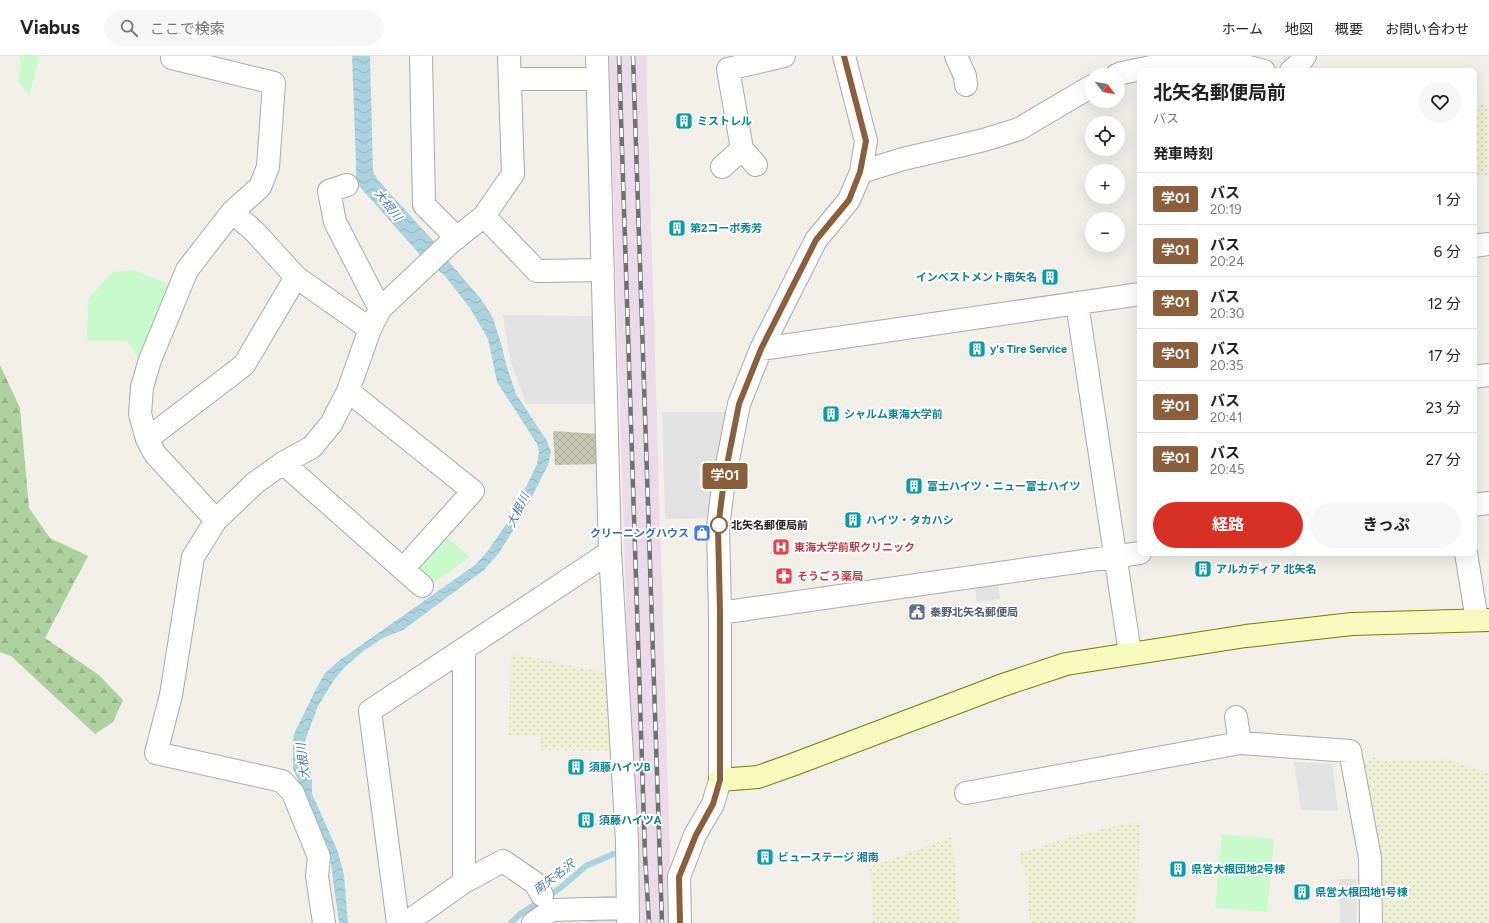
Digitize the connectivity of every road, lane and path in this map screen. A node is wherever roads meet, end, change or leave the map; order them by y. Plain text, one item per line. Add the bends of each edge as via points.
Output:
1 (421, 56) edge
2 (509, 56) edge
3 (596, 56) edge
4 (784, 56) edge
5 (844, 56) edge
6 (956, 56) edge
7 (1305, 56) edge
8 (172, 58) dead end
9 (1146, 68) edge
10 (1253, 68) edge
11 (1294, 68) edge
12 (1137, 70) edge
13 (1125, 72) edge
14 (510, 79) junction
15 (598, 79) junction
16 (966, 85) dead end
17 (1085, 90) edge
18 (722, 167) dead end
19 (860, 172) junction
20 (347, 185) dead end
21 (232, 212) junction
22 (484, 216) junction
23 (453, 241) junction
24 (1489, 244) edge
25 (1477, 246) edge
26 (603, 270) junction
27 (296, 277) junction
28 (1137, 294) edge
29 (1076, 303) junction
30 (380, 309) junction
31 (370, 328) junction
32 (761, 349) junction
33 (1489, 374) edge
34 (1477, 376) edge
35 (348, 391) junction
36 (147, 439) junction
37 (283, 463) junction
38 (1489, 503) edge
39 (1477, 505) edge
40 (216, 520) junction
41 (610, 552) junction
42 (1137, 553) edge
43 (1467, 556) edge
44 (1114, 557) junction
45 (403, 569) junction
46 (422, 586) dead end
47 (720, 613) junction
48 (1483, 620) edge
49 (464, 649) junction
50 (1130, 653) junction
51 (1236, 717) dead end
52 (1240, 743) junction
53 (720, 780) junction
54 (966, 793) dead end
55 (464, 882) junction
56 (542, 895) dead end
57 (627, 915) edge
58 (682, 921) edge
59 (324, 923) edge
60 (398, 923) edge
61 (406, 923) edge
62 (533, 923) edge
63 (1371, 923) edge

1 - 23 street via 424,205
2 - 14 street
3 - 15 street
4 - 18 street via 728,69 749,157
5 - 19 street via 866,141
6 - 16 street
7 - 11 street
8 - 21 street via 274,83 268,167 260,187
9 - 10 street via 1190,59 1226,61
12 - 13 street
14 - 15 street
14 - 22 street via 513,174
15 - 26 street
17 - 19 street via 1019,129
19 - 32 street via 849,200 816,240
20 - 30 street via 329,191 335,222
21 - 27 street via 255,232
21 - 36 street via 187,270 150,360 142,387 140,414
22 - 23 street
22 - 26 street via 537,271
23 - 30 street
24 - 25 street
26 - 41 street
27 - 31 street
27 - 36 street via 244,365
28 - 29 street
29 - 32 street
29 - 44 street
30 - 31 street
31 - 35 street
32 - 47 street via 739,404 724,480 718,528
33 - 34 street
35 - 37 street via 331,424 312,447
35 - 45 street via 473,491
36 - 40 street via 155,454
37 - 40 street via 255,483
37 - 45 street
38 - 39 street
40 - 59 street via 193,557 171,695 156,753 282,781 286,785 293,793 319,857 317,876
41 - 49 street
41 - 57 street via 626,841
42 - 44 street
43 - 48 street
44 - 47 street
44 - 50 street
45 - 46 street
47 - 53 street
48 - 50 street via 1352,624
49 - 55 street
49 - 60 street via 370,711
50 - 53 street via 1066,664 785,768 758,777
51 - 52 street
52 - 54 street
52 - 63 street via 1359,753 1370,858
53 - 58 street via 713,804 696,835 679,877
55 - 56 street via 503,861 535,883
55 - 61 street
57 - 62 street via 552,910

